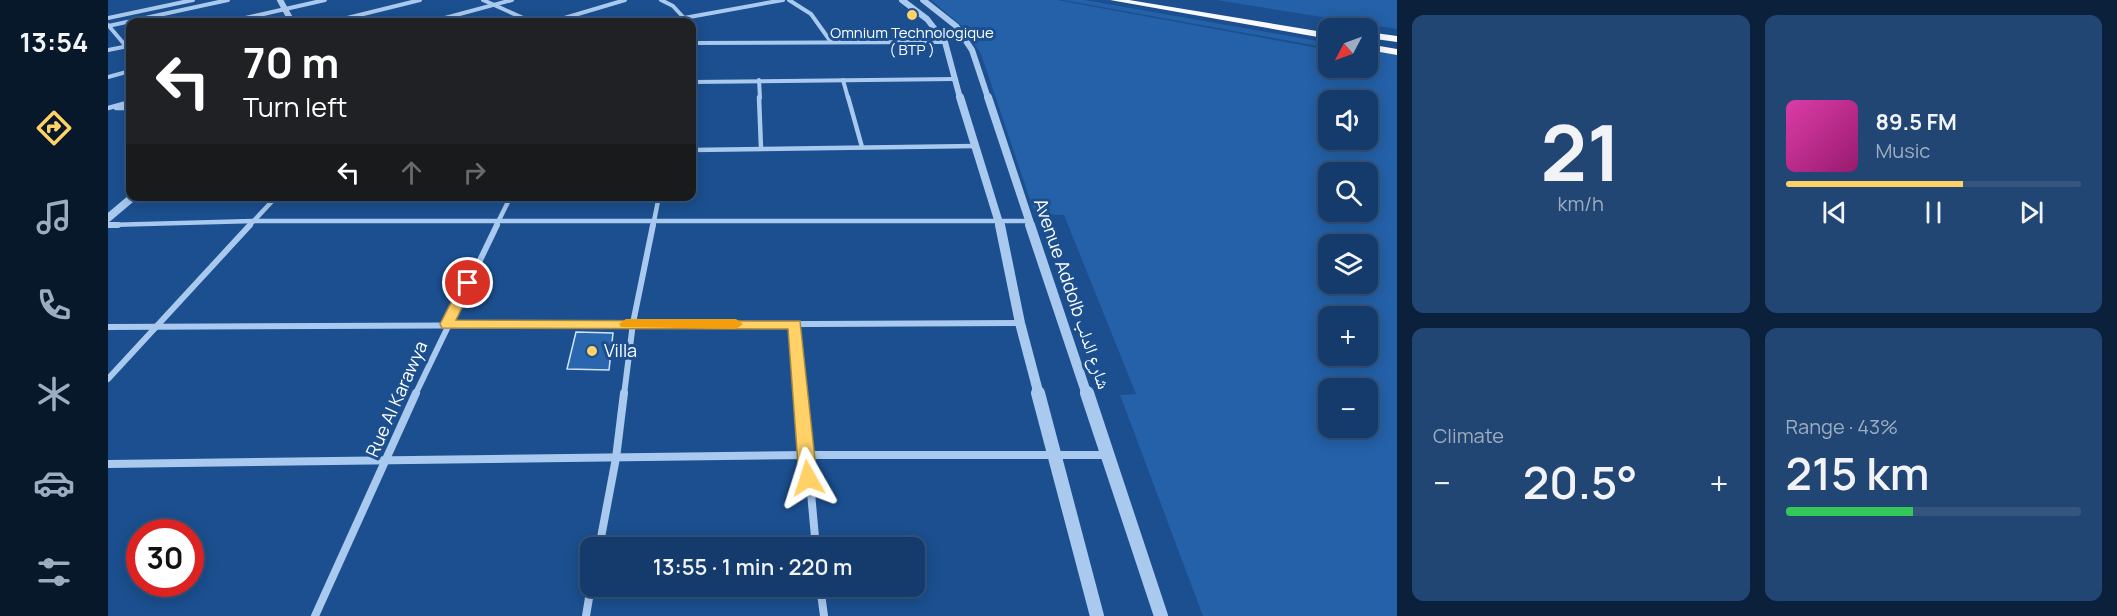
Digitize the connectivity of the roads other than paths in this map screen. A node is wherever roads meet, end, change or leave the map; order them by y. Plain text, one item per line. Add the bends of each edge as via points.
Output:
1 (193, 0) edge
2 (228, 0) edge
3 (280, 0) edge
4 (326, 0) edge
5 (420, 0) edge
6 (483, 0) edge
7 (512, 0) edge
8 (625, 0) edge
9 (661, 0) edge
10 (783, 0) edge
11 (789, 0) edge
12 (902, 0) edge
13 (923, 0) edge
14 (1114, 0) edge
15 (1147, 0) edge
16 (494, 5) junction
17 (1174, 7) junction
18 (288, 9) junction
19 (108, 18) edge
20 (145, 18) edge
21 (246, 18) edge
22 (291, 18) edge
23 (347, 18) edge
24 (445, 18) edge
25 (523, 18) edge
26 (564, 18) edge
27 (682, 18) edge
28 (693, 18) edge
29 (126, 22) edge
30 (108, 26) edge
31 (1318, 32) edge
32 (831, 42) junction
33 (945, 42) junction
34 (696, 43) edge
35 (1378, 43) edge
36 (126, 44) edge
37 (126, 46) edge
38 (1397, 46) edge
39 (108, 50) edge
40 (126, 72) edge
41 (108, 77) edge
42 (759, 80) junction
43 (843, 80) junction
44 (954, 80) junction
45 (696, 82) edge
46 (126, 103) edge
47 (110, 108) edge
48 (126, 108) edge
49 (975, 146) junction
50 (862, 147) junction
51 (761, 148) junction
52 (696, 150) edge
53 (128, 201) edge
54 (272, 201) edge
55 (510, 201) edge
56 (658, 201) edge
57 (108, 218) edge
58 (253, 221) junction
59 (999, 221) junction
60 (1030, 221) junction
61 (499, 222) junction
62 (655, 223) junction
63 (108, 225) edge
64 (1020, 323) junction
65 (447, 324) junction
66 (633, 324) junction
67 (795, 324) junction
68 (156, 326) junction
69 (108, 327) edge
70 (108, 379) edge
71 (1053, 453) junction
72 (806, 454) junction
73 (1108, 455) junction
74 (616, 458) junction
75 (387, 460) junction
76 (108, 464) edge
77 (601, 537) edge
78 (815, 537) edge
79 (589, 597) edge
80 (821, 597) edge
81 (315, 616) edge
82 (586, 616) edge
83 (824, 616) edge
84 (1097, 616) edge
85 (1161, 616) edge

1 - 19 street
2 - 20 street
3 - 18 street
4 - 18 street
5 - 23 street
6 - 16 street
7 - 16 street
8 - 26 street
9 - 27 street via 673,6
10 - 28 street
11 - 32 street via 816,19
12 - 33 street via 927,20
13 - 60 street, Avenue Addolb شارع الدلب via 956,26 969,45
14 - 17 highway
15 - 17 highway
16 - 24 street
16 - 25 street
17 - 31 highway
18 - 21 street
18 - 22 street
29 - 30 street
30 - 36 street
32 - 33 street
32 - 34 street
33 - 44 street
35 - 38 highway
37 - 39 street
40 - 41 street
42 - 43 street
42 - 45 street
42 - 51 street
43 - 44 street
43 - 50 street
44 - 49 street
46 - 47 street
47 - 48 street
49 - 50 street
49 - 59 street
50 - 51 street
51 - 52 street
53 - 57 street
54 - 58 street
55 - 61 street, Rue Al Karawya
56 - 62 street
58 - 61 street
58 - 63 street
58 - 68 street
59 - 60 street
59 - 62 street
59 - 64 street
60 - 73 street, Avenue Addolb شارع الدلب
61 - 62 street
61 - 65 street, Rue Al Karawya
62 - 66 street
64 - 67 street
64 - 71 street
65 - 66 street
65 - 68 street
65 - 75 street, Rue Al Karawya
66 - 67 street
66 - 74 street
67 - 72 street
68 - 69 street
68 - 70 street
71 - 72 street
71 - 73 street
71 - 84 street
72 - 74 street
72 - 78 street
73 - 85 street, Avenue Addolb شارع الدلب
74 - 75 street
74 - 77 street
75 - 76 street
75 - 81 street, Rue Al Karawya
79 - 82 street
80 - 83 street

